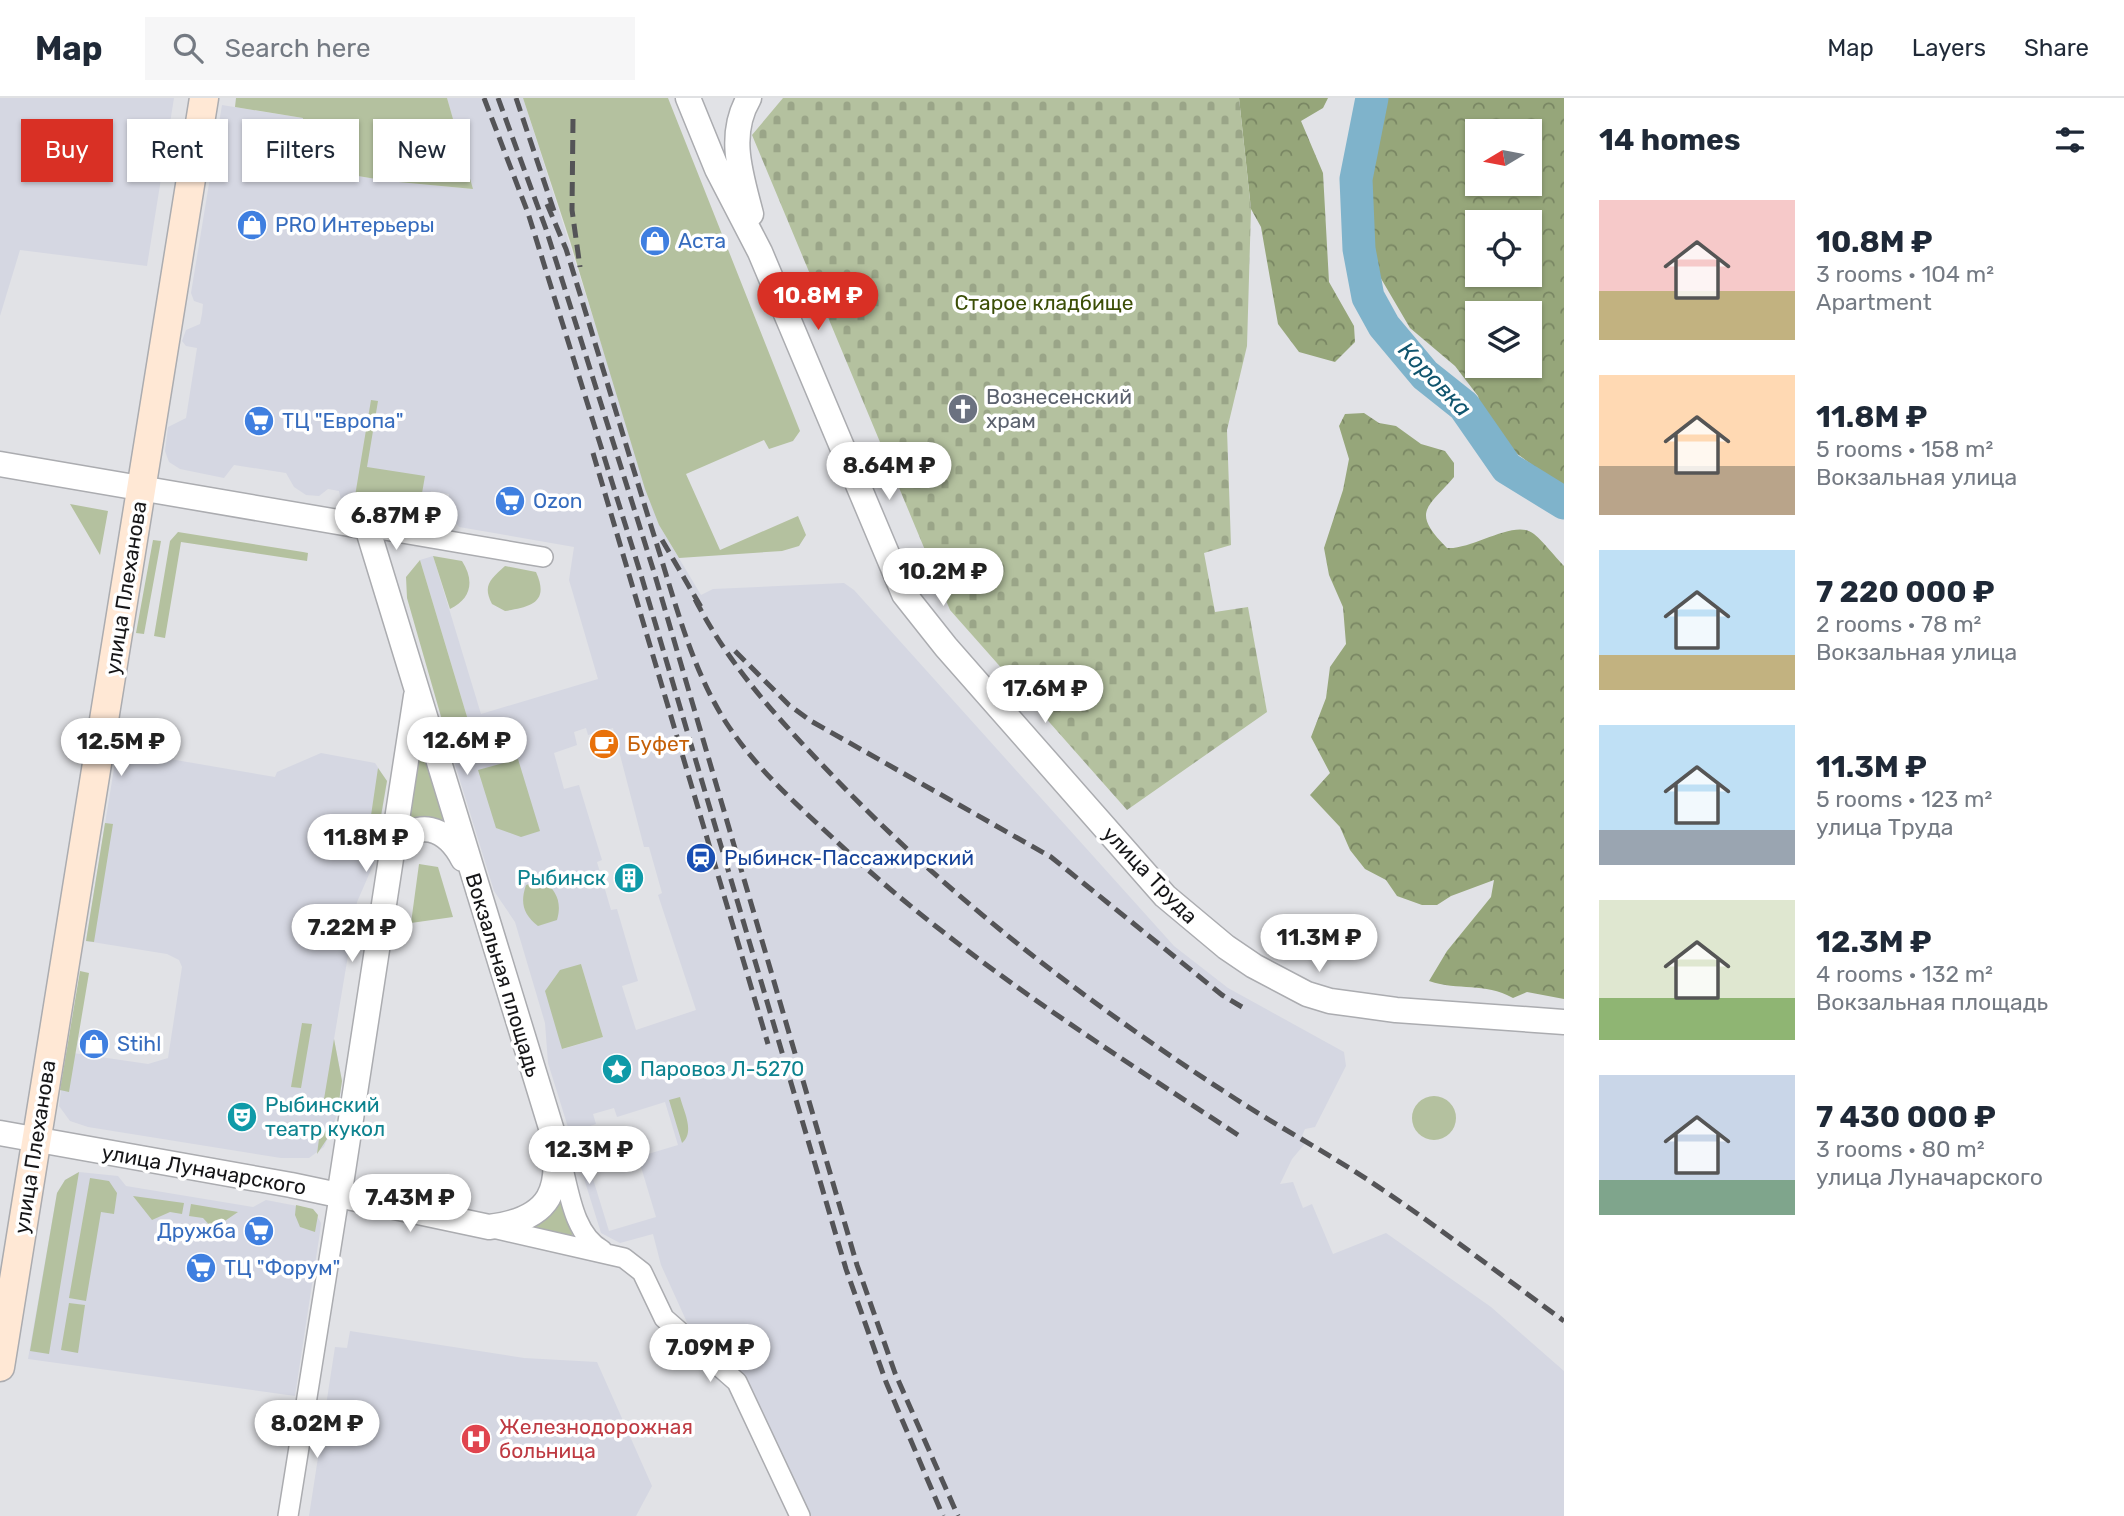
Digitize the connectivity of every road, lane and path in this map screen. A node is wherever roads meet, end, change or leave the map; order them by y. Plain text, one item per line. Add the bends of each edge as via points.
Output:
1 (204, 98) edge
2 (688, 98) edge
3 (749, 98) edge
4 (760, 252) junction
5 (0, 464) edge
6 (142, 488) junction
7 (367, 527) junction
8 (543, 557) dead end
9 (417, 689) junction
10 (393, 848) junction
11 (473, 878) junction
12 (1564, 1022) edge
13 (552, 1132) junction
14 (0, 1133) edge
15 (35, 1140) junction
16 (339, 1197) junction
17 (489, 1227) junction
18 (609, 1254) junction
19 (0, 1367) edge
20 (288, 1516) edge
21 (800, 1516) edge

1 - 6 main road, улица Плеханова
2 - 4 street via 717,169
3 - 4 street via 738,123 737,149
4 - 12 street, улица Труда via 904,594 1165,895 1254,966 1298,990 1329,1000 1396,1010
5 - 6 street
6 - 7 street
6 - 15 main road, улица Плеханова
7 - 8 street
7 - 9 street, Вокзальная площадь
9 - 10 street
9 - 11 street, Вокзальная площадь
10 - 11 street via 411,832 440,833 453,842
10 - 16 street
11 - 13 street, Вокзальная площадь
13 - 17 street, Вокзальная площадь via 558,1173 549,1197 528,1216
13 - 18 street via 586,1239
14 - 15 street, улица Луначарского
15 - 16 street, улица Луначарского
15 - 19 main road, улица Плеханова
16 - 17 street, улица Луначарского
16 - 20 street
17 - 18 street
18 - 21 street via 637,1265 664,1318 737,1382

